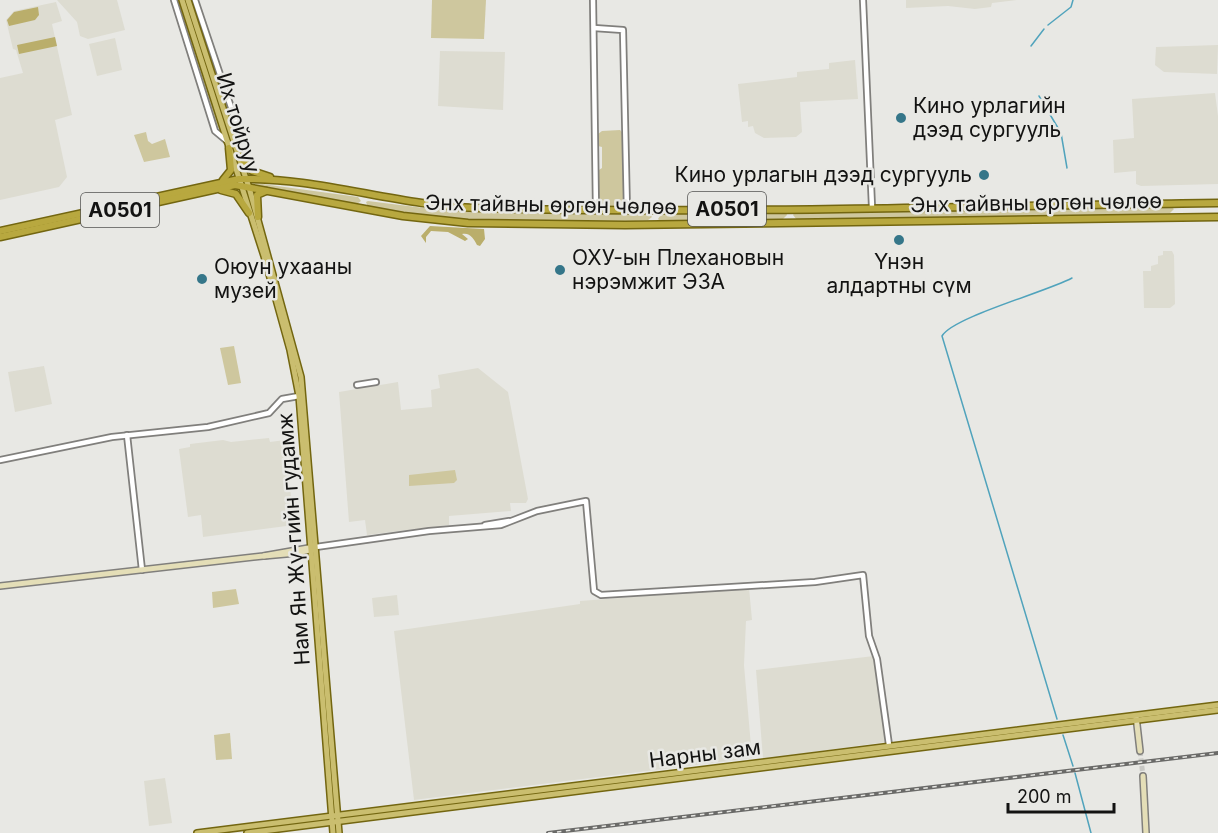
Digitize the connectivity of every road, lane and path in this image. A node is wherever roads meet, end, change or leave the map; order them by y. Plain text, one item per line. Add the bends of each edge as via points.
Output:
1 (174, 0) edge
2 (182, 0) edge
3 (188, 0) edge
4 (195, 0) edge
5 (593, 0) edge
6 (863, 0) edge
7 (594, 28) junction
8 (233, 136) junction
9 (228, 145) junction
10 (240, 156) junction
11 (279, 180) junction
12 (221, 181) junction
13 (239, 182) junction
14 (248, 182) junction
15 (202, 191) junction
16 (276, 192) junction
17 (357, 193) junction
18 (375, 196) junction
19 (1218, 203) edge
20 (352, 207) junction
21 (872, 207) junction
22 (780, 209) junction
23 (797, 209) junction
24 (596, 210) junction
25 (654, 210) junction
26 (369, 211) junction
27 (627, 211) junction
28 (249, 213) junction
29 (258, 217) junction
30 (1218, 217) edge
31 (779, 223) junction
32 (799, 223) junction
33 (655, 225) junction
34 (0, 231) edge
35 (0, 237) edge
36 (264, 256) joint
37 (376, 382) dead end
38 (357, 385) dead end
39 (299, 396) junction
40 (127, 435) junction
41 (0, 460) edge
42 (313, 548) junction
43 (142, 570) junction
44 (0, 586) edge
45 (1218, 705) edge
46 (1218, 710) edge
47 (1136, 718) junction
48 (889, 745) junction
49 (1140, 751) tunnel mouth
50 (1143, 776) tunnel mouth
51 (502, 799) junction
52 (335, 819) junction
53 (197, 833) edge
54 (247, 833) edge
55 (333, 833) edge
56 (339, 833) edge
57 (1146, 833) edge

1 - 9 street via 215,131
2 - 9 main road, Их тойруу
3 - 8 main road, Их тойруу
4 - 8 street via 236,122
5 - 7 street
6 - 21 street
7 - 24 street
7 - 27 street via 623,30
8 - 10 main road, Их тойруу
9 - 12 highway via 231,170
9 - 13 main road, Их тойруу
10 - 11 highway via 252,171
10 - 14 main road, Их тойруу
11 - 14 highway, Энх тайвны өргөн чөлөө / A0501
11 - 17 highway, Энх тайвны өргөн чөлөө / A0501
12 - 13 highway, Энх тайвны өргөн чөлөө / A0501
12 - 34 highway, Энх тайвны өргөн чөлөө / A0501
13 - 14 highway, Энх тайвны өргөн чөлөө / A0501
13 - 15 highway, Энх тайвны өргөн чөлөө / A0501
13 - 28 main road, Их тойруу
14 - 16 highway, Энх тайвны өргөн чөлөө / A0501
14 - 29 main road, Их тойруу
15 - 28 highway via 233,192
15 - 35 highway, Энх тайвны өргөн чөлөө / A0501
16 - 20 highway, Энх тайвны өргөн чөлөө / A0501
16 - 29 highway via 257,195
17 - 18 highway, Энх тайвны өргөн чөлөө / A0501
17 - 20 highway via 362,202
18 - 24 highway, Энх тайвны өргөн чөлөө / A0501 via 439,206
18 - 26 highway via 364,201
19 - 21 highway, Энх тайвны өргөн чөлөө / A0501
20 - 26 highway, Энх тайвны өргөн чөлөө / A0501
21 - 23 highway, Энх тайвны өргөн чөлөө / A0501
22 - 23 highway, Энх тайвны өргөн чөлөө / A0501
22 - 25 highway, Энх тайвны өргөн чөлөө / A0501
22 - 31 highway via 788,214
23 - 32 highway via 790,217
24 - 27 highway, Энх тайвны өргөн чөлөө / A0501
25 - 27 highway, Энх тайвны өргөн чөлөө / A0501
25 - 33 highway
26 - 33 highway, Энх тайвны өргөн чөлөө / A0501 via 468,222
28 - 36 main road, Их тойруу
29 - 42 main road, Нам Ян Жү-гийн гудамж via 301,377
30 - 32 highway, Энх тайвны өргөн чөлөө / A0501
31 - 32 highway, Энх тайвны өргөн чөлөө / A0501
31 - 33 highway, Энх тайвны өргөн чөлөө / A0501
36 - 39 main road, Нам Ян Жү-гийн гудамж
37 - 38 street
39 - 40 street via 282,399 269,413 208,427
39 - 42 main road, Нам Ян Жү-гийн гудамж
40 - 41 street
40 - 43 street
42 - 43 main road
42 - 48 street via 501,525 537,511 586,501 594,591 601,595 815,582 863,575 869,636 877,659
42 - 52 main road, Нам Ян Жү-гийн гудамж
43 - 44 main road
45 - 47 main road, Нарны зам
46 - 47 main road, Нарны зам
47 - 48 main road, Нарны зам
47 - 49 main road
47 - 51 main road, Нарны зам
48 - 51 main road, Нарны зам
50 - 57 main road
51 - 52 main road, Нарны зам
52 - 53 main road, Нарны зам
52 - 54 main road, Нарны зам
52 - 55 main road
52 - 56 main road

